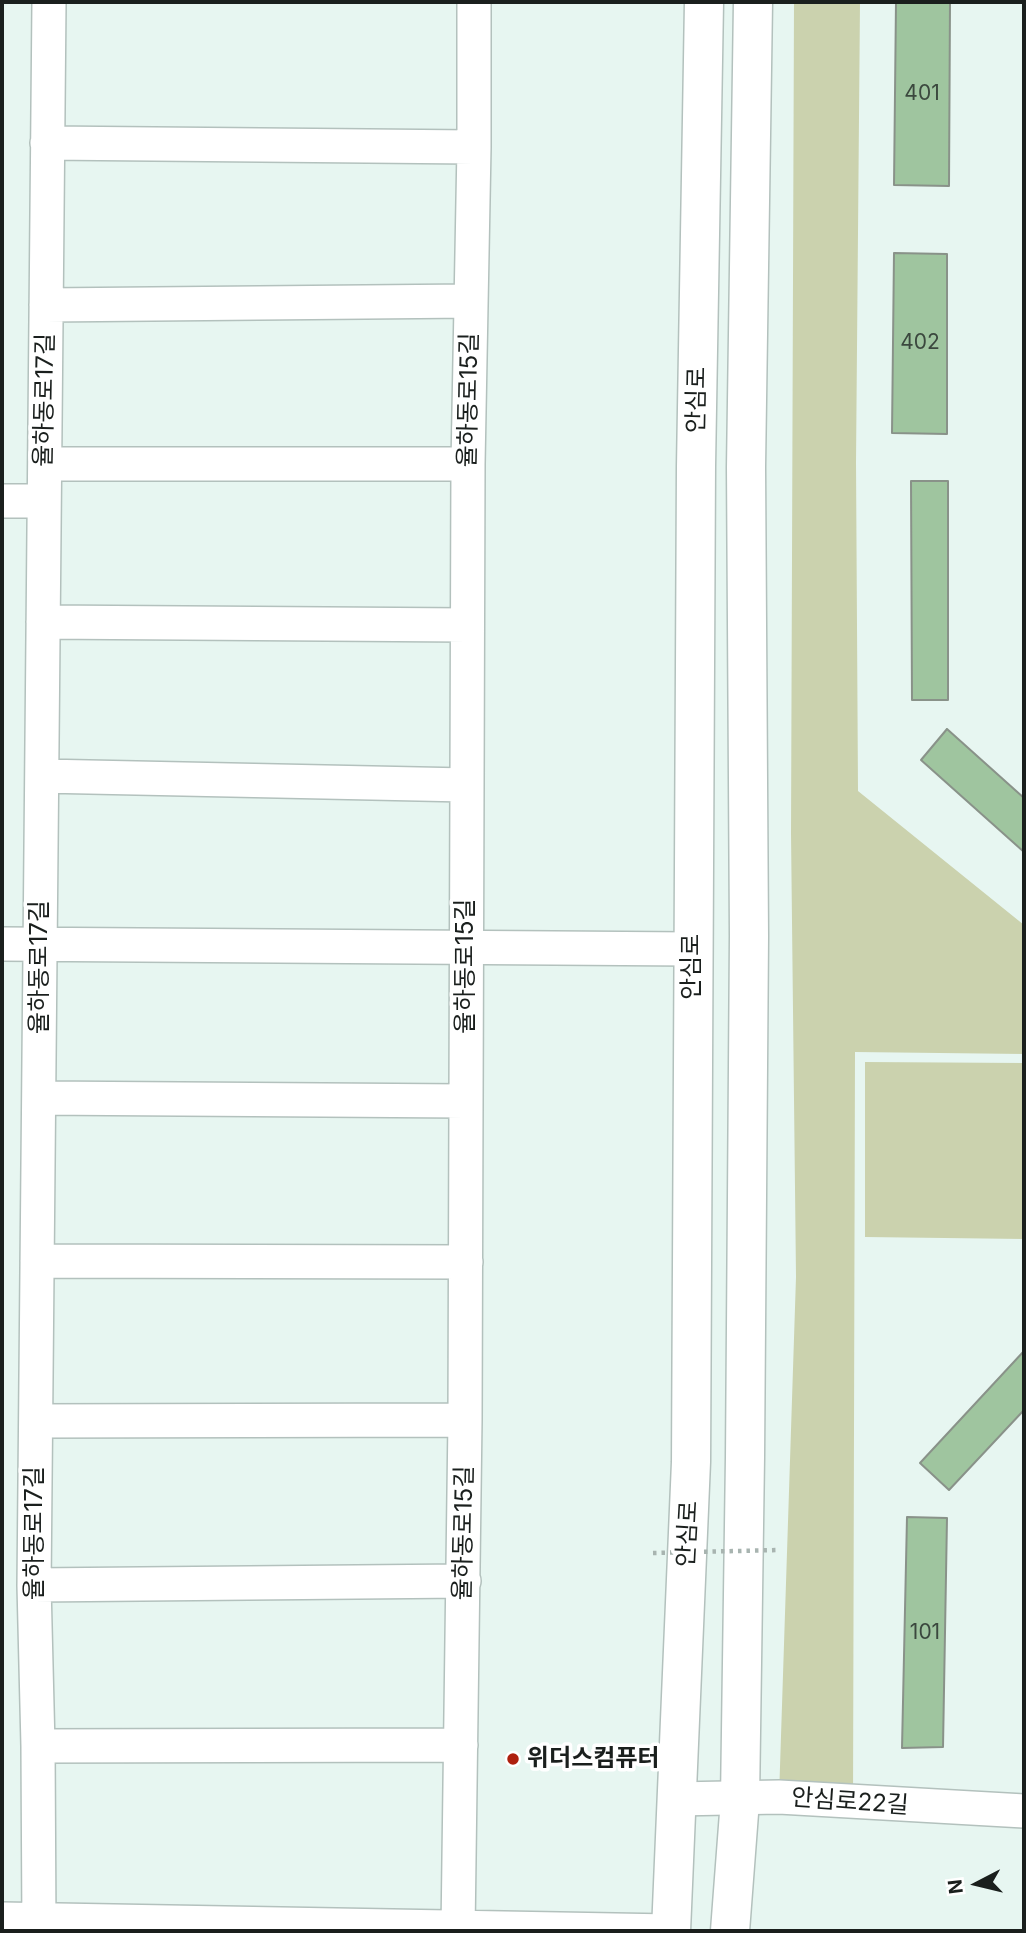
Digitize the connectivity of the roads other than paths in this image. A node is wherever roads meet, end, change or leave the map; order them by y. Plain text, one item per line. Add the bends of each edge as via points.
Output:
1 (49, 2) edge
2 (474, 2) edge
3 (704, 2) edge
4 (753, 2) edge
5 (47, 143) junction
6 (474, 147) junction
7 (471, 301) junction
8 (46, 305) junction
9 (45, 464) junction
10 (468, 464) junction
11 (2, 500) edge
12 (44, 501) junction
13 (43, 622) junction
14 (467, 625) junction
15 (42, 776) junction
16 (466, 785) junction
17 (2, 944) edge
18 (40, 945) junction
19 (466, 946) junction
20 (692, 949) junction
21 (39, 1098) junction
22 (465, 1101) junction
23 (37, 1261) junction
24 (466, 1262) junction
25 (466, 1420) junction
26 (36, 1421) junction
27 (464, 1581) junction
28 (34, 1585) junction
29 (461, 1745) junction
30 (38, 1746) junction
31 (676, 1799) junction
32 (740, 1800) junction
33 (1024, 1811) edge
34 (2, 1919) edge
35 (39, 1925) edge
36 (458, 1929) edge
37 (671, 1931) edge
38 (730, 1931) edge

1 - 5 street, 율하동로17길
2 - 6 street, 율하동로15길
3 - 20 main road, 안심로
4 - 32 main road, 안심로 via 746,467 749,936
5 - 6 street
5 - 8 street, 율하동로17길
6 - 7 street, 율하동로15길
7 - 8 street
7 - 10 street, 율하동로15길
8 - 9 street, 율하동로17길
9 - 10 street
9 - 12 street, 율하동로17길
10 - 14 street, 율하동로15길
11 - 12 street
12 - 13 street, 율하동로17길
13 - 14 street
13 - 15 street, 율하동로17길
14 - 16 street, 율하동로15길
15 - 16 street
15 - 18 street, 율하동로17길
16 - 19 street, 율하동로15길
17 - 18 street
18 - 19 street
18 - 21 street, 율하동로17길
19 - 20 street
19 - 22 street, 율하동로15길
20 - 31 main road, 안심로 via 691,1462
21 - 22 street
21 - 23 street, 율하동로17길
22 - 24 street, 율하동로15길
23 - 24 street
23 - 26 street, 율하동로17길
24 - 25 street, 율하동로15길
25 - 26 street
25 - 27 street, 율하동로15길
26 - 28 street, 율하동로17길
27 - 28 street
27 - 29 street, 율하동로15길
28 - 30 street, 율하동로17길
29 - 30 street
29 - 36 street, 율하동로15길
30 - 35 street, 율하동로17길
31 - 32 street, 안심로22길
31 - 37 main road, 안심로
32 - 33 street, 안심로22길 via 779,1797
32 - 38 main road, 안심로
34 - 35 street
35 - 36 street
36 - 37 street

